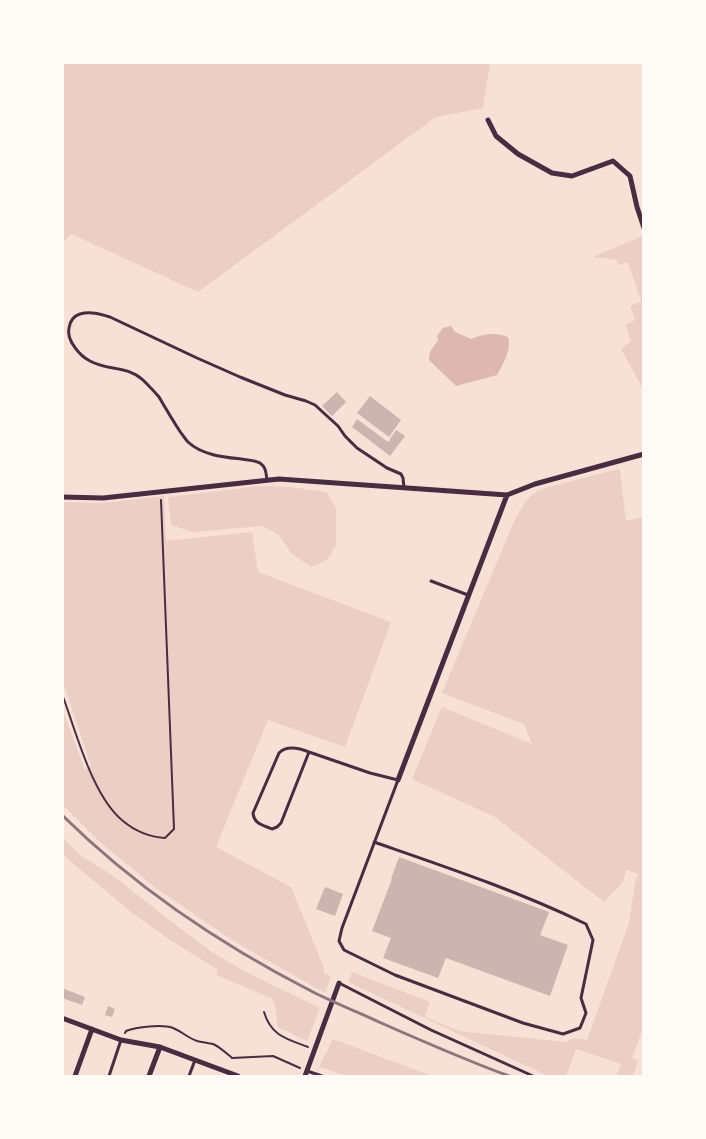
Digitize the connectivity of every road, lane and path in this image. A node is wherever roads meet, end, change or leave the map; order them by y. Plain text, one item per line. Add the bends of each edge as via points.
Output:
1 (488, 120) dead end
2 (644, 228) edge
3 (644, 454) edge
4 (267, 480) junction
5 (404, 488) junction
6 (161, 492) junction
7 (507, 495) junction
8 (62, 497) edge
9 (431, 581) dead end
10 (469, 596) junction
11 (62, 694) edge
12 (309, 752) junction
13 (398, 780) junction
14 (374, 842) junction
15 (339, 983) joint
16 (264, 1012) dead end
17 (62, 1018) edge
18 (92, 1029) junction
19 (121, 1040) junction
20 (160, 1047) junction
21 (315, 1049) junction
22 (195, 1060) junction
23 (226, 1074) edge
24 (306, 1074) edge
25 (75, 1076) edge
26 (109, 1076) edge
27 (149, 1076) edge
28 (189, 1076) edge
29 (238, 1076) edge
30 (322, 1076) edge
31 (533, 1076) edge

1 - 2 street via 496,136 518,154 552,173 572,176 613,161 630,176
3 - 7 street via 535,484
4 - 5 street via 278,478
4 - 5 lane via 265,468 260,463 205,453 187,442 158,395 138,376 88,361 69,338 71,320 86,312 110,317 240,377 315,405 357,448 401,474
4 - 6 street
5 - 7 street
6 - 8 street via 103,498
6 - 11 path via 174,828 165,838 140,832 123,822 106,803 84,756
7 - 10 street
9 - 10 lane
10 - 13 street
12 - 12 lane via 289,747 279,753 253,813 256,822 272,829 278,827
12 - 13 lane via 370,774
13 - 14 lane
14 - 14 lane via 342,928 339,941 344,950 395,975 523,1023 563,1034 580,1028 586,1013 581,998 593,940 586,924 487,882
15 - 21 street
15 - 31 lane via 431,1030
16 - 21 path via 274,1032
17 - 18 street
18 - 19 street
18 - 25 street
19 - 20 street
19 - 24 path via 126,1031 132,1029 170,1027 197,1041 215,1045 232,1058 273,1056
19 - 26 lane
20 - 22 street
20 - 27 street
21 - 24 street
22 - 23 street
22 - 28 lane
23 - 29 street
24 - 30 lane

